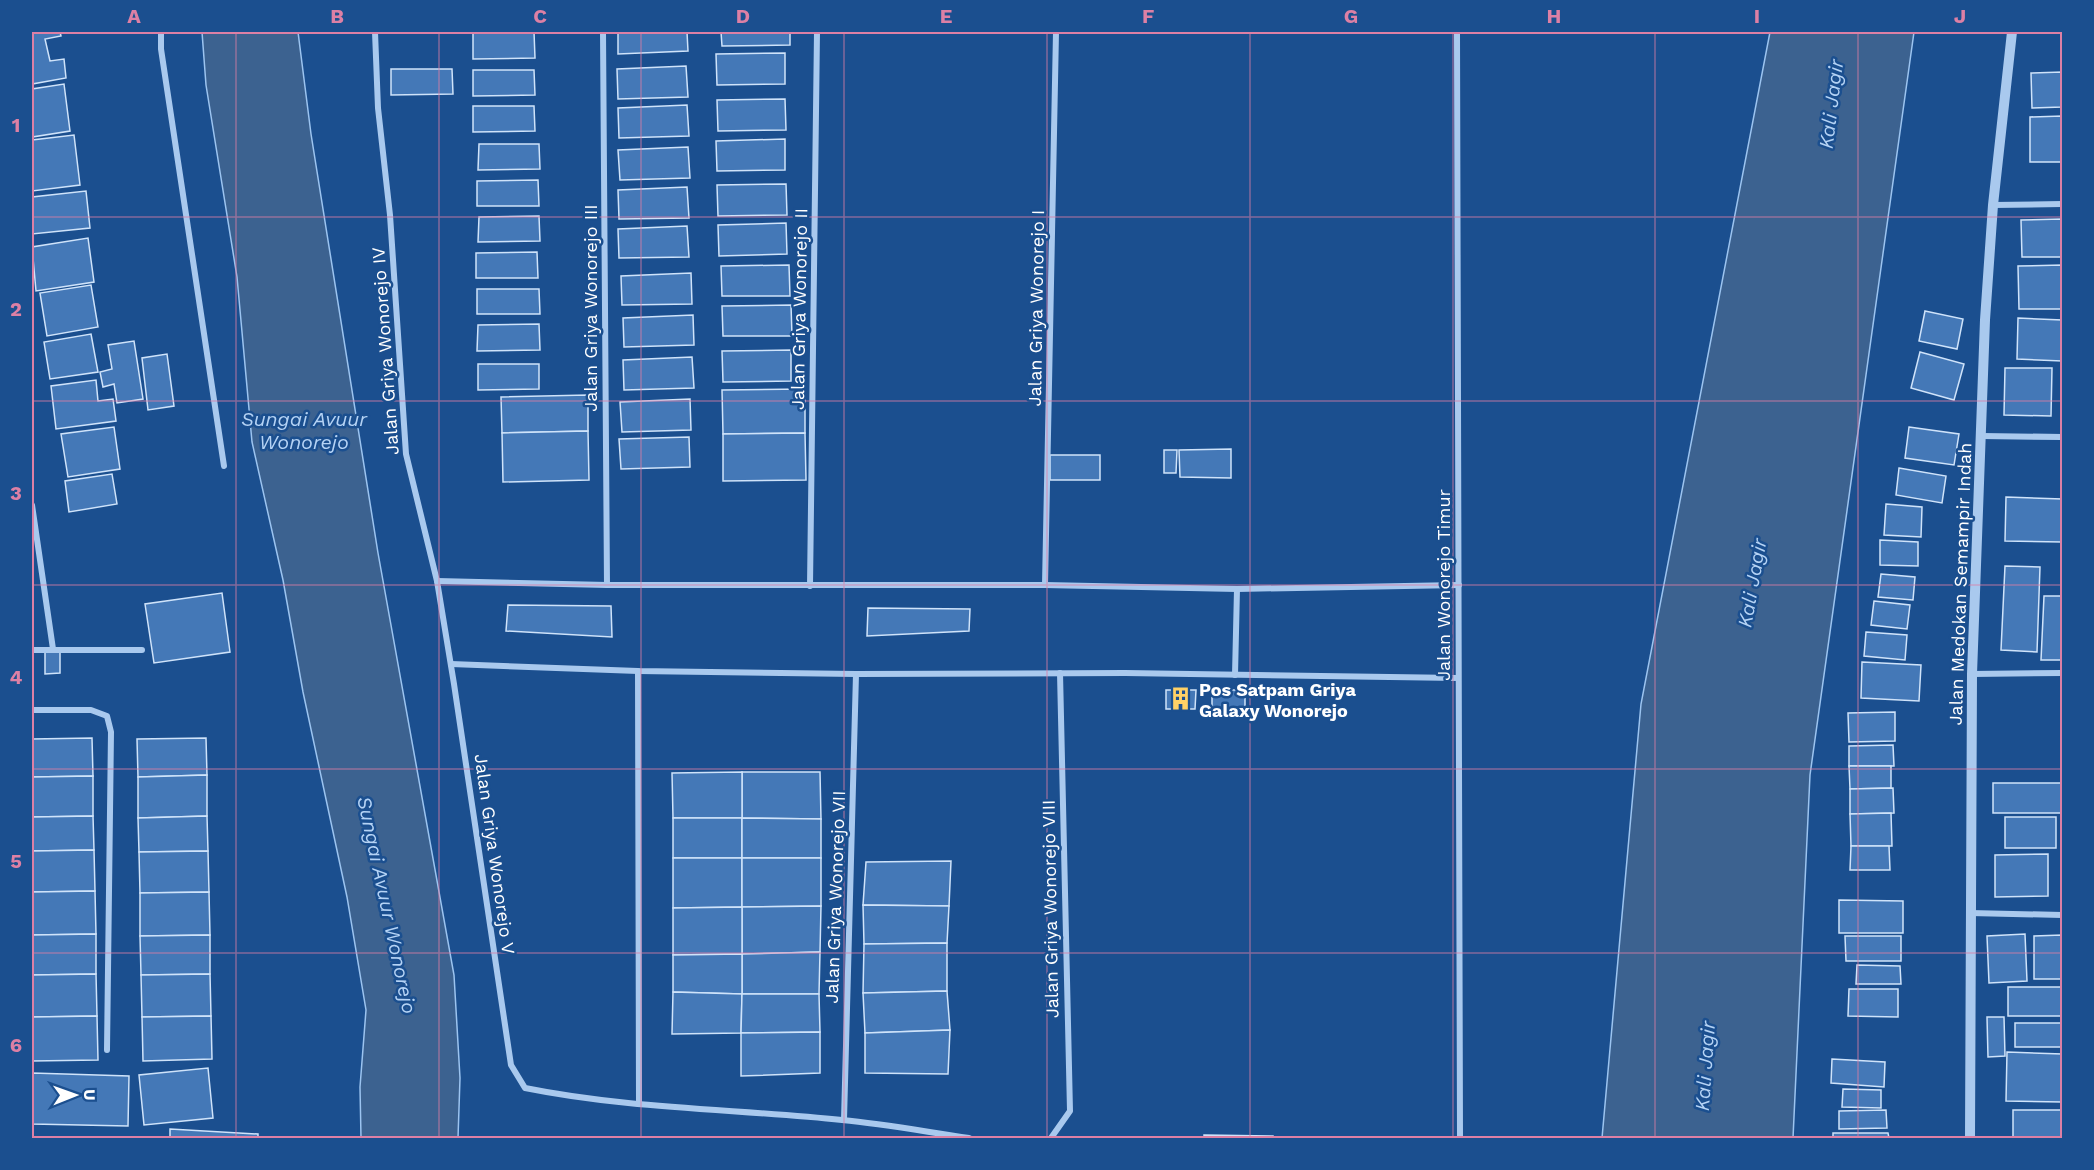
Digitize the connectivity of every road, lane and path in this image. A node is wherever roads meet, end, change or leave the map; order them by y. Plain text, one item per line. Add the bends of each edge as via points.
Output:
1 (161, 32) edge
2 (375, 32) edge
3 (603, 32) edge
4 (817, 32) edge
5 (1056, 32) edge
6 (1457, 32) edge
7 (2012, 32) edge
8 (1993, 204) junction
9 (2062, 204) edge
10 (1982, 436) junction
11 (2062, 437) edge
12 (224, 466) dead end
13 (32, 505) edge
14 (437, 581) junction
15 (607, 585) junction
16 (1045, 585) junction
17 (1459, 585) junction
18 (810, 586) junction
19 (1237, 589) junction
20 (53, 649) junction
21 (32, 650) edge
22 (142, 650) dead end
23 (451, 664) junction
24 (638, 671) junction
25 (1060, 673) junction
26 (1972, 674) junction
27 (2062, 674) edge
28 (856, 675) junction
29 (1235, 675) junction
30 (1458, 678) junction
31 (32, 710) edge
32 (1970, 913) junction
33 (2062, 915) edge
34 (107, 1050) dead end
35 (639, 1104) junction
36 (844, 1120) junction
37 (969, 1138) edge
38 (1051, 1138) edge
39 (1460, 1138) edge
40 (1970, 1138) edge

1 - 12 street
2 - 14 street, Jalan Griya Wonorejo IV via 406,454
3 - 15 street, Jalan Griya Wonorejo III
4 - 18 street, Jalan Griya Wonorejo II
5 - 16 street, Jalan Griya Wonorejo I
6 - 17 street, Jalan Wonorejo Timur
7 - 8 street, Jalan Medokan Semampir Indah
8 - 9 street
8 - 10 street, Jalan Medokan Semampir Indah
10 - 11 street
10 - 26 street, Jalan Medokan Semampir Indah
13 - 20 street
14 - 15 street
14 - 23 street, Jalan Griya Wonorejo IV
15 - 18 street
16 - 18 street
16 - 19 street
17 - 19 street
17 - 30 street, Jalan Wonorejo Timur
19 - 29 street
20 - 21 street
20 - 22 street
23 - 24 street
23 - 35 street, Jalan Griya Wonorejo V via 511,1065 525,1088
24 - 28 street
24 - 35 street
25 - 28 street
25 - 29 street
25 - 38 street, Jalan Griya Wonorejo VIII via 1070,1110
26 - 27 street
26 - 32 street, Jalan Medokan Semampir Indah
28 - 36 street, Jalan Griya Wonorejo VII
29 - 30 street
30 - 39 street, Jalan Wonorejo Timur
31 - 34 street via 91,710 107,716 111,732
32 - 33 street
32 - 40 street, Jalan Medokan Semampir Indah
35 - 36 street
36 - 37 street

